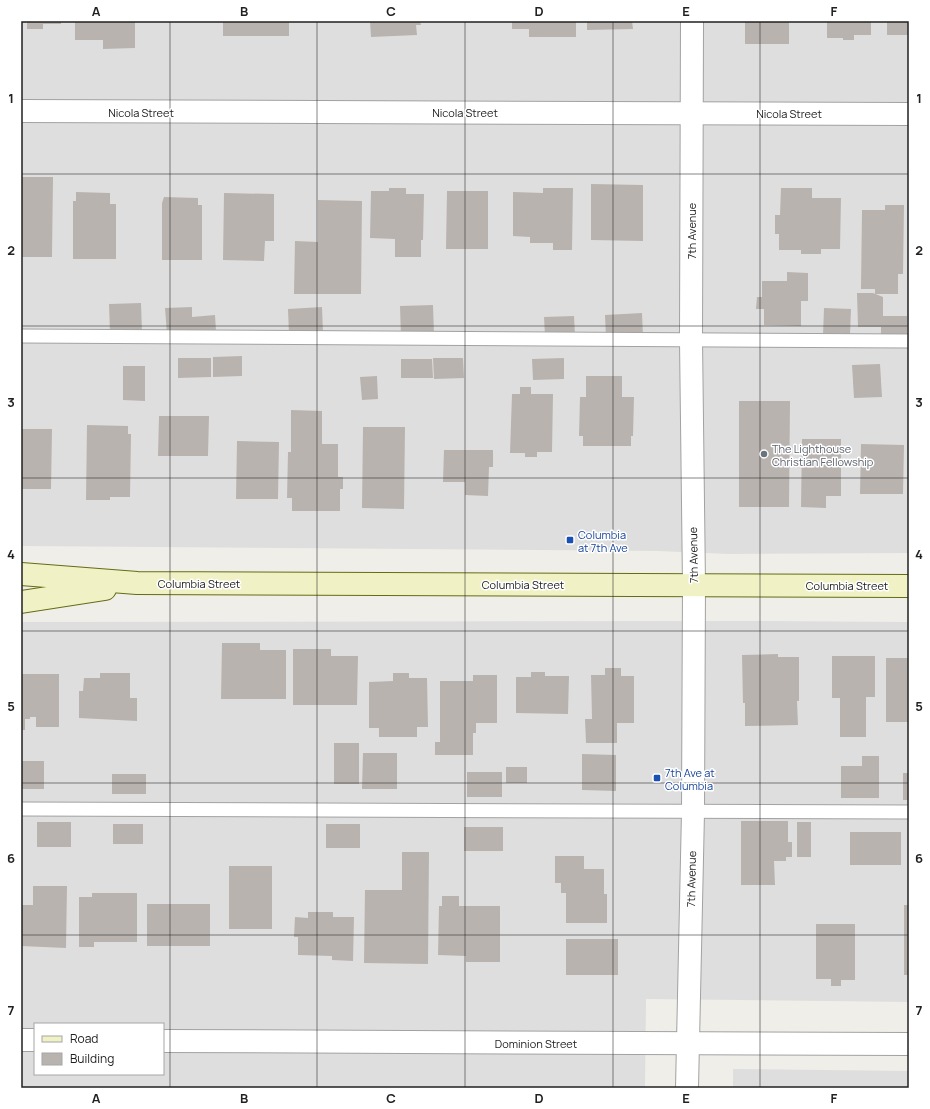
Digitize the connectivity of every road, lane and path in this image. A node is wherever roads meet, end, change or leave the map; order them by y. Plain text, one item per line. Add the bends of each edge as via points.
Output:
1 (692, 21) edge
2 (21, 111) edge
3 (692, 112) junction
4 (909, 114) edge
5 (21, 336) edge
6 (691, 340) junction
7 (909, 341) edge
8 (21, 574) edge
9 (138, 583) junction
10 (694, 585) junction
11 (909, 586) edge
12 (21, 602) edge
13 (21, 809) edge
14 (693, 812) junction
15 (909, 812) edge
16 (21, 1040) edge
17 (34, 1040) edge
18 (164, 1041) edge
19 (688, 1044) junction
20 (909, 1044) edge
21 (687, 1088) edge

1 - 3 street, 7th Avenue
2 - 3 street, Nicola Street
3 - 4 street, Nicola Street
3 - 6 street, 7th Avenue
5 - 6 lane
6 - 7 lane
6 - 10 street, 7th Avenue
8 - 9 main road, Columbia Street
9 - 10 main road, Columbia Street
9 - 12 main road, Columbia Street
10 - 11 main road, Columbia Street
10 - 14 street, 7th Avenue
13 - 14 lane
14 - 15 lane
14 - 19 street, 7th Avenue
16 - 17 street
18 - 19 street, Dominion Street
19 - 20 street, Dominion Street
19 - 21 street, 7th Avenue

